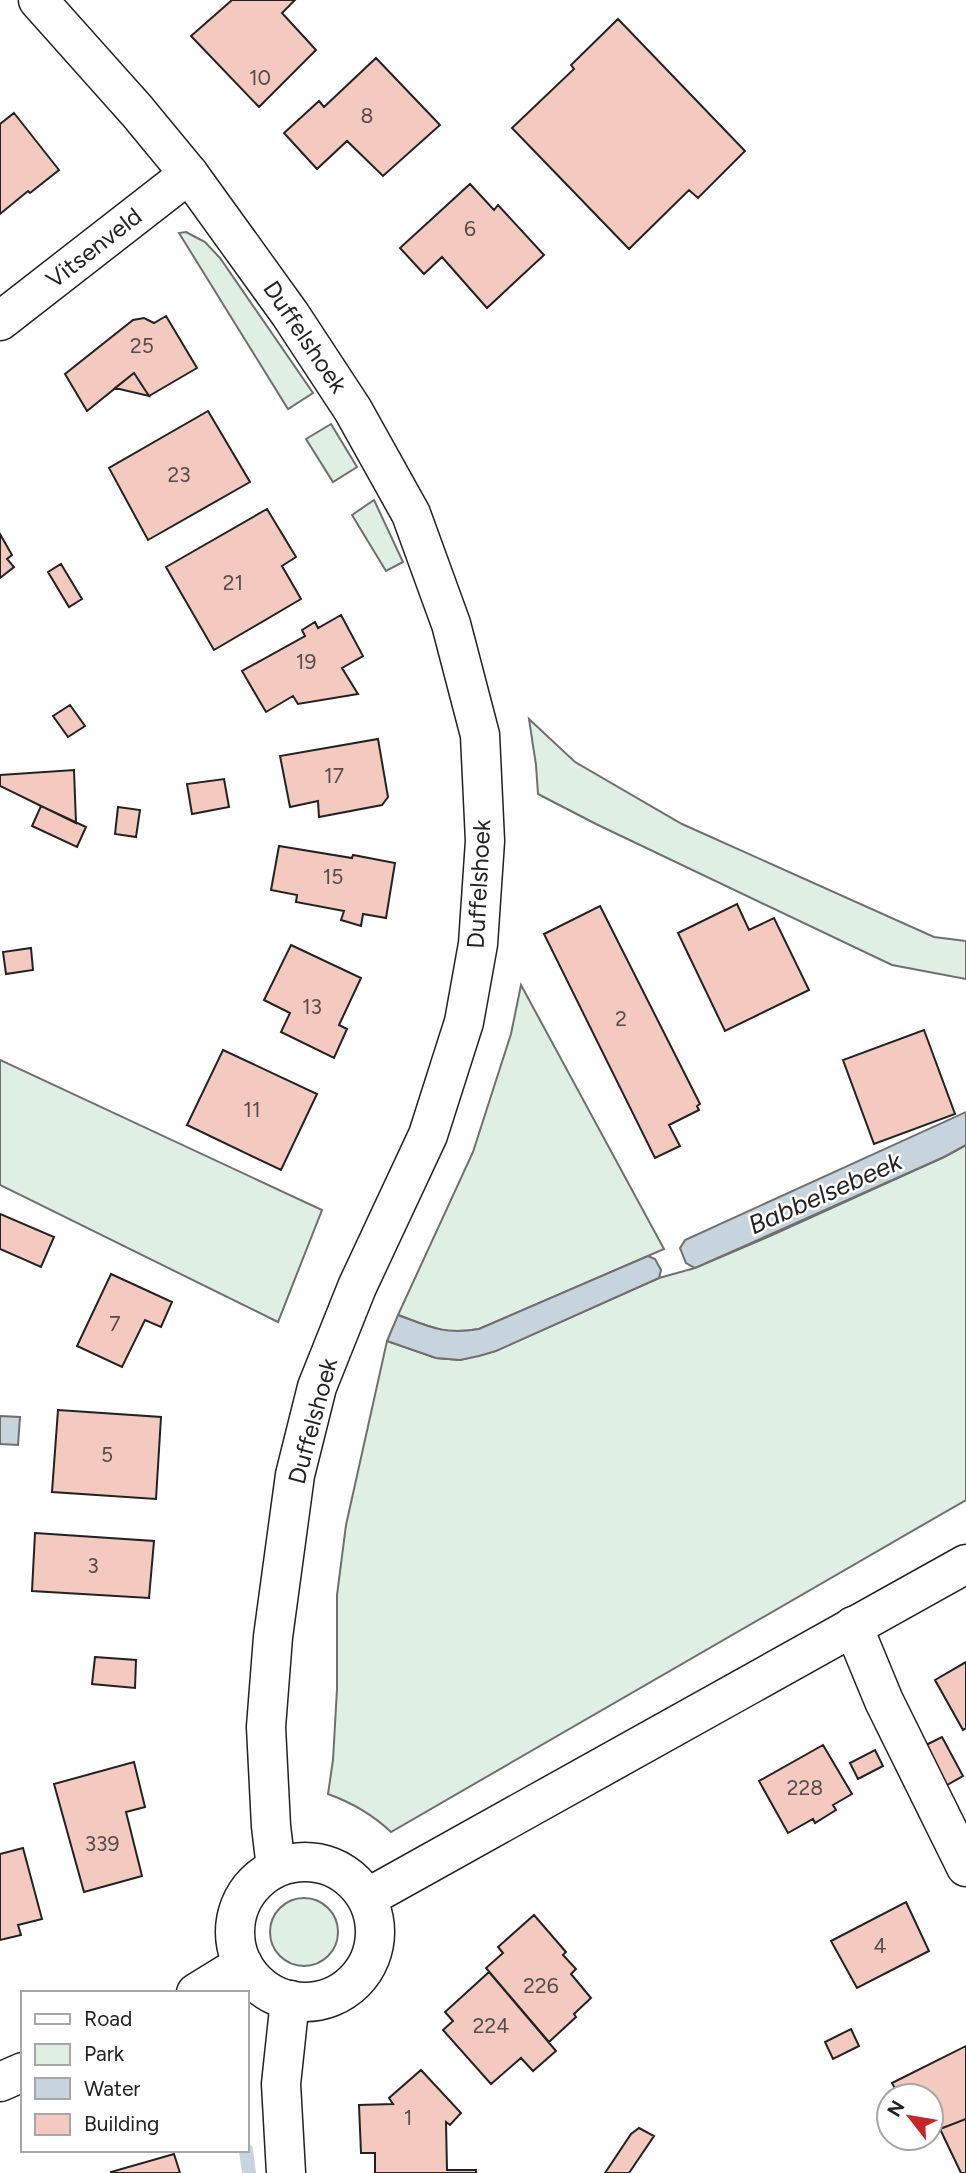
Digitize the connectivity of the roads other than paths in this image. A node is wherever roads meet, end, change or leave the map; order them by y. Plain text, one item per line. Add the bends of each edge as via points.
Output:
1 (38, 0) edge
2 (189, 174) junction
3 (0, 321) edge
4 (966, 1564) edge
5 (853, 1626) junction
6 (966, 1867) edge
7 (276, 1868) junction
8 (368, 1898) junction
9 (243, 1964) junction
10 (199, 1991) edge
11 (290, 2000) junction
12 (21, 2073) edge
13 (0, 2082) edge
14 (286, 2173) edge

1 - 2 street, Duffelshoek
2 - 3 street, Vitsenveld
2 - 7 street, Duffelshoek via 325,364 402,495 451,624 480,736 485,841 478,944 464,1022 428,1135 357,1287 317,1388 295,1475 266,1727
4 - 5 street
5 - 6 street via 884,1701
5 - 8 street
7 - 8 street via 296,1861 318,1862 338,1869
7 - 9 street via 257,1880 236,1920 236,1943
8 - 11 street via 375,1924 373,1951 361,1974 341,1992 316,2001
9 - 10 street
9 - 11 street via 263,1987
11 - 14 street via 281,2084
12 - 13 street

